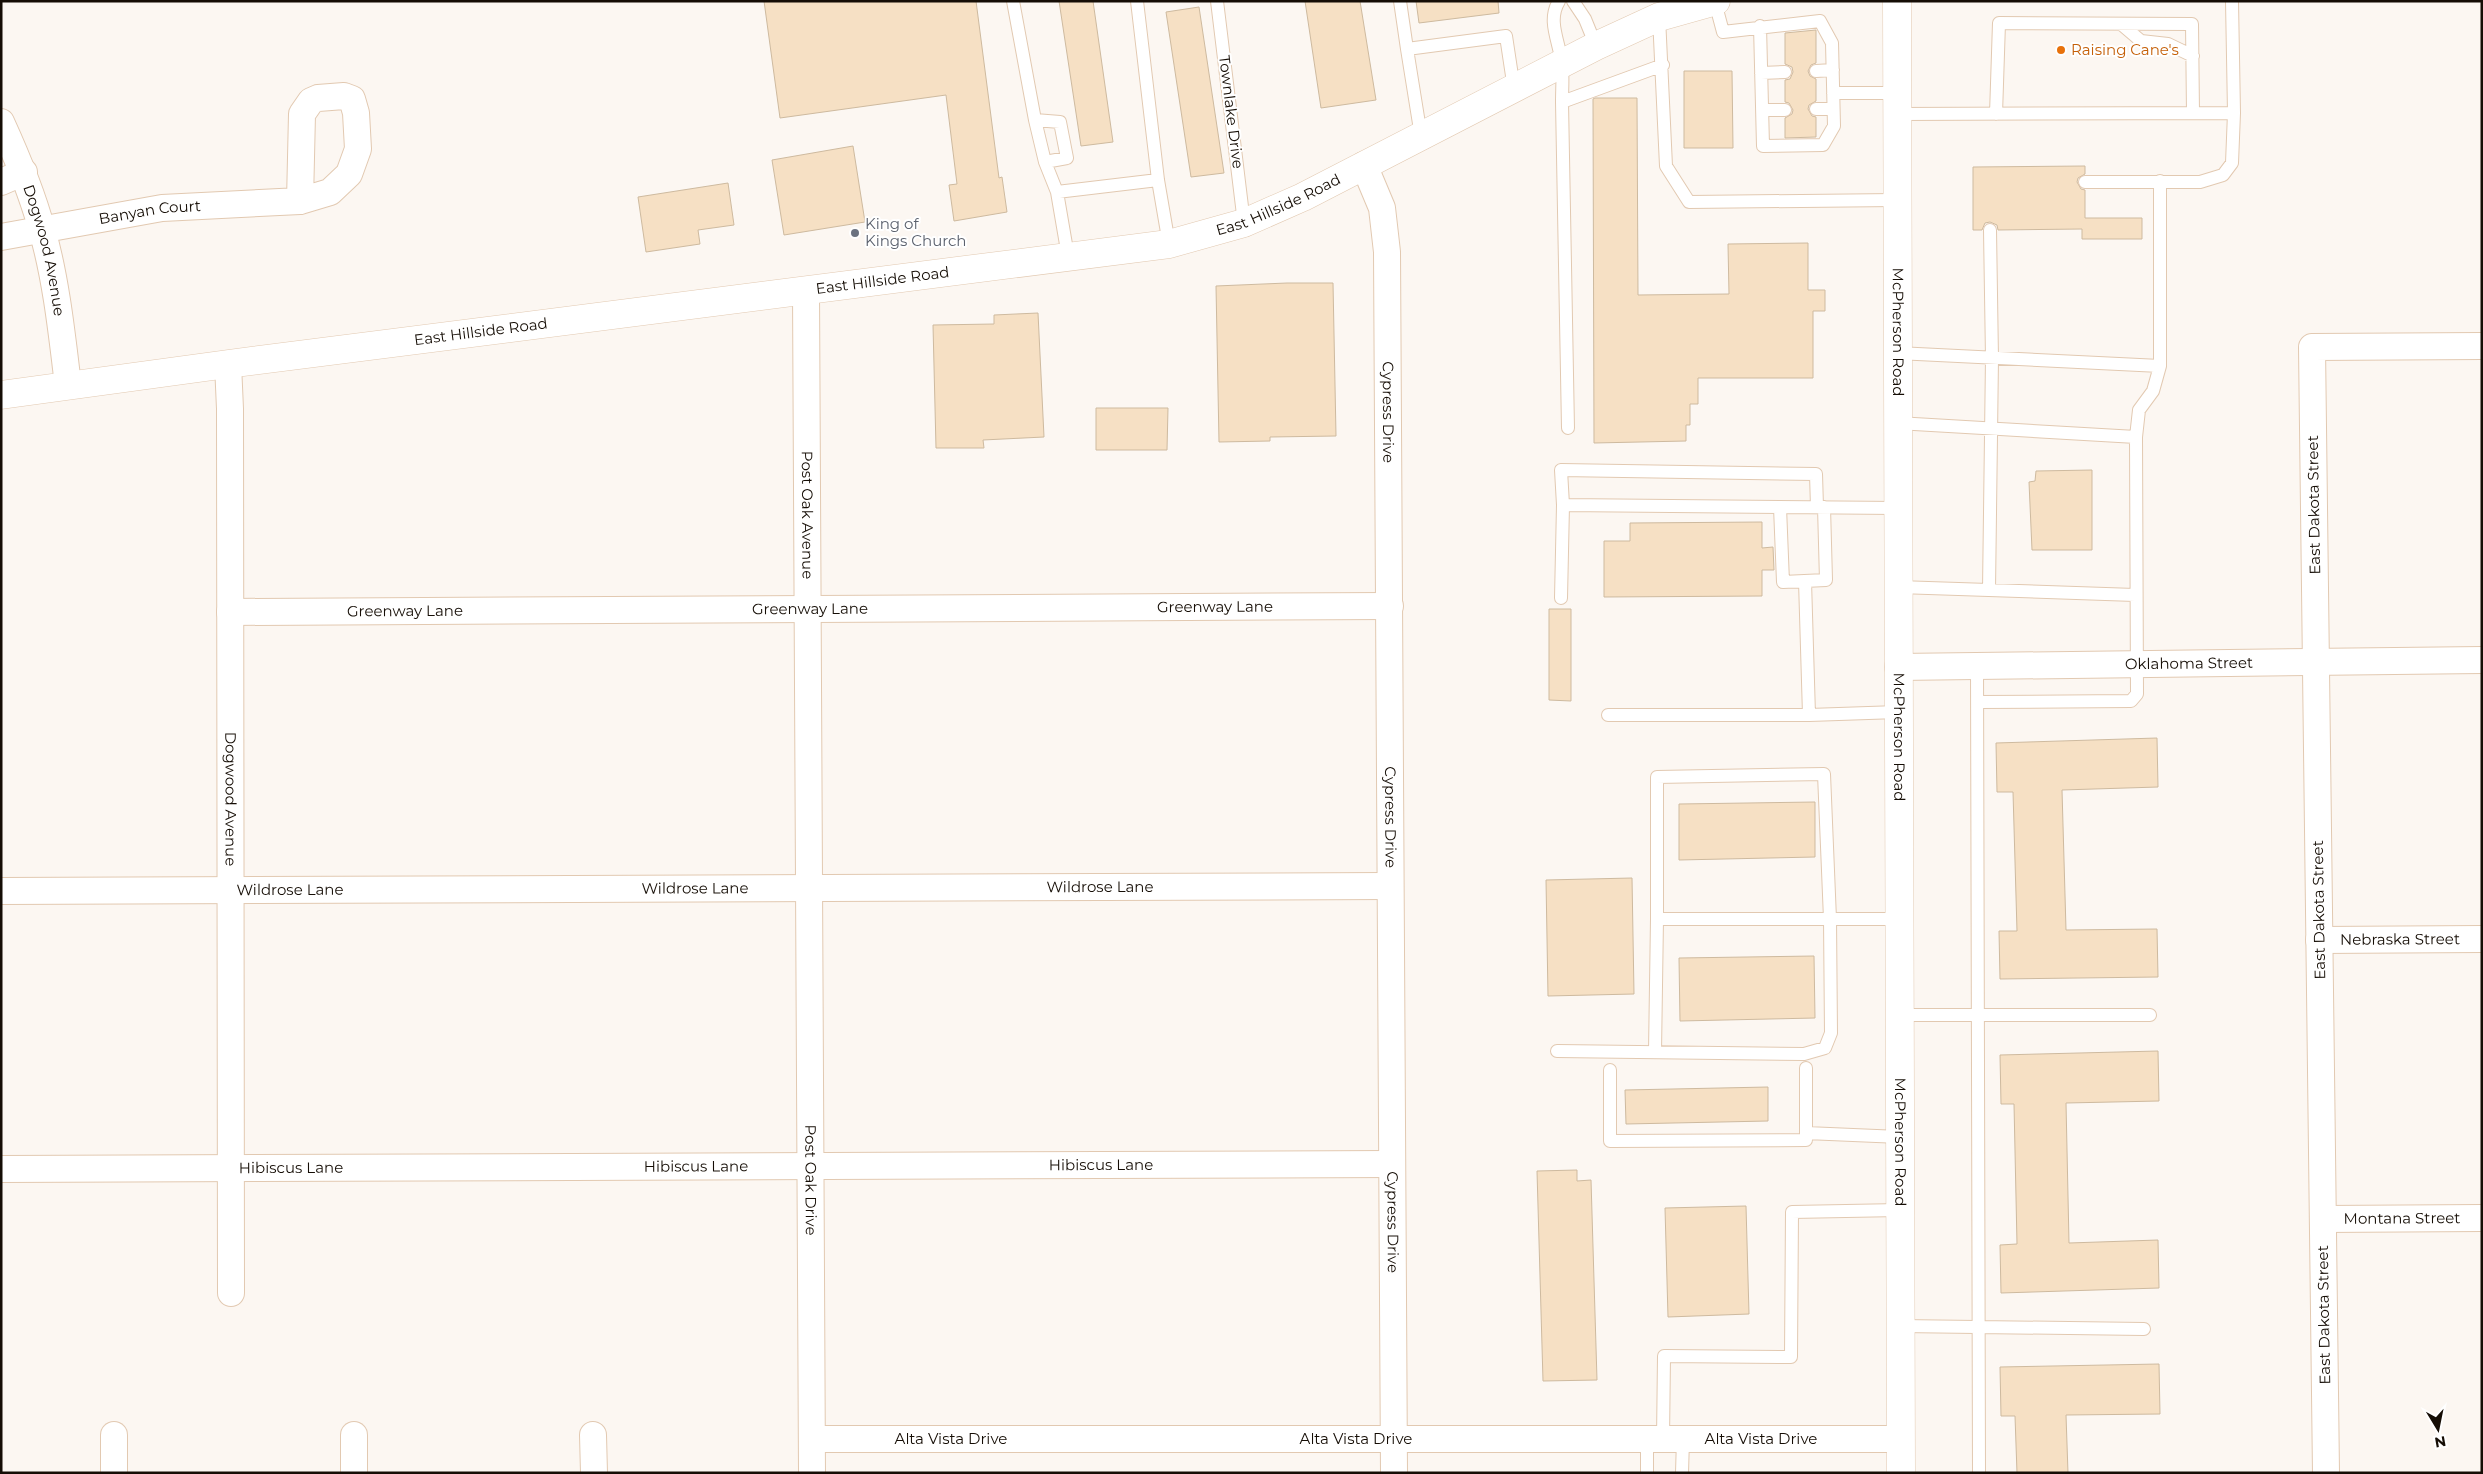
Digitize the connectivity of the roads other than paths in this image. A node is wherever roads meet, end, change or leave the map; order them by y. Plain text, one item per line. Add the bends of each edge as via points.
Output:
1 (1013, 1) edge
2 (1137, 1) edge
3 (1217, 1) edge
4 (1400, 1) edge
5 (1559, 1) edge
6 (1573, 1) edge
7 (1897, 1) edge
8 (2232, 1) edge
9 (1716, 2) edge
10 (1659, 17) junction
11 (2120, 24) junction
12 (1760, 26) junction
13 (1596, 46) junction
14 (1407, 49) junction
15 (2193, 56) junction
16 (1562, 64) junction
17 (1662, 65) junction
18 (1833, 70) junction
19 (1816, 71) dead end
20 (1785, 72) dead end
21 (1761, 73) junction
22 (1514, 89) junction
23 (1833, 93) junction
24 (1562, 102) junction
25 (1897, 103) junction
26 (1816, 109) dead end
27 (1763, 110) junction
28 (1785, 110) dead end
29 (1833, 110) junction
30 (2193, 113) junction
31 (2234, 113) junction
32 (1996, 114) junction
33 (1036, 120) junction
34 (1, 122) edge
35 (1421, 136) junction
36 (1045, 162) junction
37 (1364, 165) junction
38 (12, 177) edge
39 (1158, 180) junction
40 (2160, 181) junction
41 (2085, 182) dead end
42 (1057, 192) junction
43 (1896, 200) junction
44 (300, 202) dead end
45 (1244, 223) junction
46 (1990, 230) dead end
47 (43, 231) junction
48 (1, 237) edge
49 (1169, 244) junction
50 (1068, 256) junction
51 (806, 291) junction
52 (2482, 346) edge
53 (1897, 353) junction
54 (1992, 358) junction
55 (228, 364) junction
56 (2160, 366) junction
57 (68, 385) junction
58 (1, 395) edge
59 (1898, 423) junction
60 (1992, 427) junction
61 (1568, 428) dead end
62 (2136, 437) junction
63 (1563, 505) junction
64 (1780, 507) junction
65 (1820, 507) junction
66 (1898, 508) junction
67 (1805, 581) junction
68 (1898, 587) junction
69 (1989, 590) junction
70 (2135, 595) junction
71 (1561, 598) dead end
72 (1390, 606) junction
73 (807, 608) junction
74 (230, 612) junction
75 (2482, 660) edge
76 (2316, 662) junction
77 (2135, 664) junction
78 (1977, 666) junction
79 (1898, 667) junction
80 (1978, 702) junction
81 (1898, 712) junction
82 (1608, 715) dead end
83 (1809, 715) junction
84 (1389, 886) junction
85 (809, 888) junction
86 (232, 890) junction
87 (1, 891) edge
88 (1657, 919) junction
89 (1830, 919) junction
90 (1899, 919) junction
91 (2482, 939) edge
92 (2320, 940) junction
93 (1899, 1015) junction
94 (2150, 1015) dead end
95 (1978, 1016) junction
96 (1557, 1051) dead end
97 (1655, 1052) junction
98 (1806, 1068) dead end
99 (1610, 1070) dead end
100 (1806, 1134) junction
101 (1900, 1137) junction
102 (1391, 1164) junction
103 (810, 1166) junction
104 (231, 1168) junction
105 (1, 1170) edge
106 (1900, 1210) junction
107 (2482, 1218) edge
108 (2323, 1219) junction
109 (231, 1293) dead end
110 (1900, 1326) junction
111 (1979, 1327) junction
112 (2144, 1328) dead end
113 (114, 1434) dead end
114 (354, 1434) dead end
115 (593, 1435) dead end
116 (1394, 1438) junction
117 (812, 1439) junction
118 (1664, 1439) junction
119 (1900, 1439) junction
120 (114, 1473) edge
121 (354, 1473) edge
122 (594, 1473) edge
123 (812, 1473) edge
124 (1394, 1473) edge
125 (1647, 1473) edge
126 (1682, 1473) edge
127 (1901, 1473) edge
128 (1979, 1473) edge
129 (2326, 1473) edge

1 - 33 lane
2 - 39 lane
3 - 45 lane, Townlake Drive
4 - 14 lane
5 - 16 lane via 1554,9 1554,34
6 - 13 lane
7 - 25 street, McPherson Road
8 - 31 lane
9 - 10 street, East Hillside Road
9 - 12 lane via 1723,32
10 - 13 street, East Hillside Road
10 - 17 lane
11 - 15 lane via 2140,41 2168,44
11 - 15 lane via 2192,24
11 - 32 lane via 1998,23
12 - 18 lane via 1820,20 1832,43
12 - 21 lane
13 - 16 street, East Hillside Road
14 - 22 lane via 1506,36
14 - 35 lane
15 - 30 lane
16 - 22 street, East Hillside Road
16 - 24 lane
17 - 24 lane
17 - 43 lane via 1666,166 1689,202
18 - 19 lane
18 - 23 lane
20 - 21 lane
21 - 27 lane
22 - 35 street, East Hillside Road
23 - 25 lane
23 - 29 lane
24 - 61 lane
25 - 32 lane
25 - 43 street, McPherson Road
26 - 29 lane
27 - 28 lane
27 - 29 lane via 1763,146 1823,145 1834,126
30 - 31 lane
30 - 32 lane
31 - 40 lane via 2232,163 2223,175 2200,182
33 - 36 lane
33 - 36 lane via 1060,122 1067,158
34 - 38 street, Dogwood Avenue
35 - 37 street, East Hillside Road
36 - 42 lane
37 - 45 street, East Hillside Road
37 - 72 street, Cypress Drive via 1382,208 1387,252
38 - 47 street, Dogwood Avenue
39 - 42 lane
39 - 49 lane
40 - 41 lane
40 - 56 lane
42 - 50 lane
43 - 53 street, McPherson Road
44 - 47 street, Banyan Court via 162,208
45 - 49 street, East Hillside Road
46 - 54 lane
47 - 48 street, Banyan Court
47 - 57 street, Dogwood Avenue via 62,330
49 - 50 street, East Hillside Road
50 - 51 street, East Hillside Road
51 - 55 street, East Hillside Road
51 - 73 street, Post Oak Avenue
52 - 76 street, East Dakota Street via 2312,347
53 - 54 lane
53 - 59 street, McPherson Road
54 - 56 lane
54 - 60 lane
55 - 57 street, East Hillside Road
55 - 74 street, Dogwood Avenue
56 - 62 lane via 2153,391 2139,410
57 - 58 street, East Hillside Road
59 - 60 lane
59 - 66 street, McPherson Road
60 - 62 lane
60 - 69 lane
62 - 70 lane
63 - 64 lane
63 - 65 lane via 1561,470 1816,474
63 - 71 lane
64 - 65 lane
64 - 67 lane via 1783,582
65 - 66 lane
65 - 67 lane via 1826,580
66 - 68 street, McPherson Road
67 - 83 lane
68 - 69 lane
68 - 79 street, McPherson Road
69 - 70 lane
70 - 77 lane
72 - 73 street, Greenway Lane
72 - 84 street, Cypress Drive
73 - 74 street, Greenway Lane
73 - 85 street, Post Oak Avenue
74 - 86 street, Dogwood Avenue
75 - 76 street, Oklahoma Street
76 - 77 street, Oklahoma Street
76 - 92 street, East Dakota Street
77 - 78 street, Oklahoma Street
77 - 80 lane via 2137,694 2131,701
78 - 79 street, Oklahoma Street
78 - 80 lane
79 - 81 street, McPherson Road
80 - 95 lane
81 - 83 lane
81 - 90 street, McPherson Road
82 - 83 lane
84 - 85 street, Wildrose Lane
84 - 102 street, Cypress Drive
85 - 86 street, Wildrose Lane
85 - 103 street, Post Oak Drive
86 - 87 street, Wildrose Lane
86 - 104 street, Dogwood Avenue
88 - 89 lane
88 - 89 lane via 1658,778 1824,774
88 - 97 lane
89 - 90 lane
89 - 97 lane via 1831,1033 1825,1048 1804,1054
90 - 93 street, McPherson Road
91 - 92 street, Nebraska Street
92 - 108 street, East Dakota Street
93 - 95 lane
93 - 101 street, McPherson Road
94 - 95 lane
95 - 111 lane
96 - 97 lane
98 - 100 lane
99 - 100 lane via 1610,1141 1806,1140
100 - 101 lane
101 - 106 street, McPherson Road
102 - 103 street, Hibiscus Lane
102 - 116 street, Cypress Drive
103 - 104 street, Hibiscus Lane
103 - 117 street, Post Oak Drive
104 - 105 street, Hibiscus Lane
104 - 109 street, Dogwood Avenue
106 - 110 street, McPherson Road
106 - 118 lane via 1792,1212 1790,1357 1664,1356
107 - 108 street, Montana Street
108 - 129 street, East Dakota Street
110 - 111 lane
110 - 119 street, McPherson Road
111 - 112 lane
111 - 128 lane
113 - 120 street
114 - 121 street
115 - 122 street
116 - 117 street, Alta Vista Drive
116 - 118 street, Alta Vista Drive
116 - 124 street, Cypress Drive
117 - 123 street, Post Oak Drive
118 - 119 street, Alta Vista Drive
118 - 125 lane
118 - 126 lane
119 - 127 street, McPherson Road

